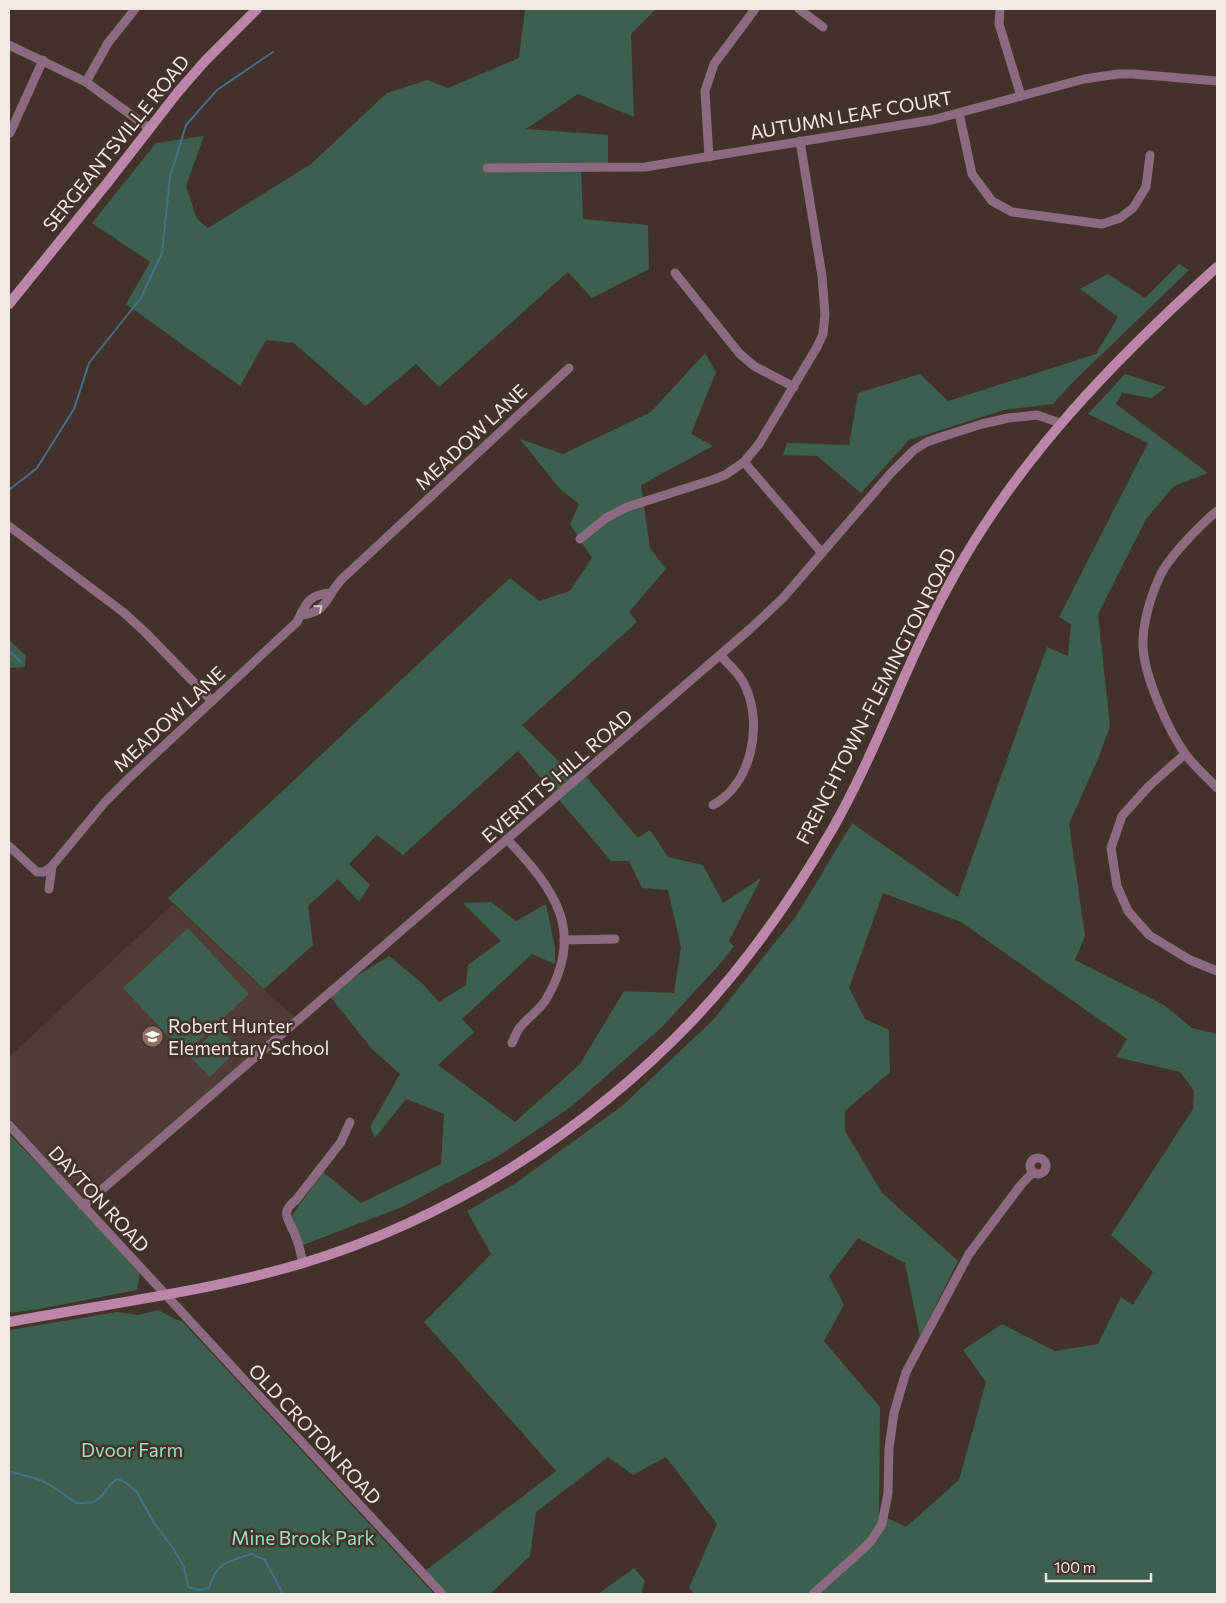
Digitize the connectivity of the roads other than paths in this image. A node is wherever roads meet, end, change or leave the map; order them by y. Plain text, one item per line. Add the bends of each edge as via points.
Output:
1 (135, 9) edge
2 (257, 9) edge
3 (755, 9) edge
4 (799, 9) edge
5 (1000, 9) edge
6 (823, 27) dead end
7 (9, 45) edge
8 (43, 60) junction
9 (1217, 81) edge
10 (86, 82) junction
11 (1021, 96) junction
12 (959, 113) junction
13 (150, 128) junction
14 (10, 133) dead end
15 (800, 141) junction
16 (1150, 155) dead end
17 (709, 157) junction
18 (488, 168) dead end
19 (1217, 266) edge
20 (675, 273) dead end
21 (9, 304) edge
22 (569, 368) dead end
23 (794, 387) junction
24 (1060, 423) junction
25 (744, 462) junction
26 (1217, 511) edge
27 (9, 526) edge
28 (580, 538) dead end
29 (822, 554) junction
30 (331, 593) junction
31 (300, 615) junction
32 (720, 656) junction
33 (212, 701) junction
34 (1185, 754) junction
35 (1217, 788) edge
36 (714, 805) dead end
37 (508, 839) junction
38 (9, 846) edge
39 (52, 866) junction
40 (49, 889) dead end
41 (615, 939) dead end
42 (564, 940) junction
43 (1217, 972) edge
44 (512, 1043) dead end
45 (350, 1122) dead end
46 (9, 1125) edge
47 (1033, 1172) dead end
48 (83, 1206) junction
49 (303, 1263) junction
50 (165, 1295) junction
51 (9, 1318) edge
52 (28, 1318) junction
53 (9, 1322) edge
54 (442, 1594) edge
55 (813, 1594) edge

1 - 10 street via 108,43
2 - 13 main road, SERGEANTSVILLE ROAD via 190,77
3 - 17 street via 714,64 705,91
4 - 6 street
5 - 11 street via 999,24
7 - 8 street
8 - 10 street
8 - 14 street
9 - 11 street, AUTUMN LEAF COURT via 1118,74 1084,79
10 - 13 street
11 - 12 street, AUTUMN LEAF COURT
12 - 15 street, AUTUMN LEAF COURT
12 - 16 street via 972,174 992,201 1012,212 1102,224 1120,218 1133,208 1146,187
13 - 21 main road, SERGEANTSVILLE ROAD
15 - 17 street, AUTUMN LEAF COURT
15 - 23 street via 826,315 823,334
17 - 18 street, AUTUMN LEAF COURT via 645,168
19 - 24 main road, FRENCHTOWN-FLEMINGTON ROAD via 1136,343
20 - 23 street via 739,353 754,366
22 - 30 street, MEADOW LANE via 343,578
23 - 25 street via 760,444
24 - 29 street, EVERITTS HILL ROAD via 1043,416 1019,416 927,442 902,460
24 - 49 main road, FRENCHTOWN-FLEMINGTON ROAD via 998,504 951,580 853,789 804,878 745,959 701,1011 628,1081 519,1162 428,1214
25 - 28 street via 715,479 627,507
25 - 29 street
26 - 34 street via 1182,546 1160,575 1147,612 1143,646 1149,675 1167,722
27 - 33 street via 123,612
29 - 32 street, EVERITTS HILL ROAD via 783,598
30 - 31 street, MEADOW LANE via 313,596
31 -> 30 street, MEADOW LANE via 319,611
31 - 33 street, MEADOW LANE via 297,622
32 - 36 street via 746,687 754,726 751,750 743,773 725,798
32 - 37 street, EVERITTS HILL ROAD
33 - 39 street, MEADOW LANE via 127,780
34 - 35 street
34 - 43 street via 1122,816 1111,848 1117,886 1128,911 1149,935
37 - 42 street via 538,873 556,901
37 - 48 street, EVERITTS HILL ROAD
38 - 39 street via 37,872 44,872
39 - 40 street
41 - 42 street
42 - 44 street via 562,958 550,991 538,1010 519,1027
45 - 49 street via 342,1142 288,1206 286,1213
46 - 48 street, DAYTON ROAD
47 - 55 street via 969,1254 906,1372 894,1413 882,1524 862,1550
48 - 50 street, DAYTON ROAD
49 - 50 main road, FRENCHTOWN-FLEMINGTON ROAD
50 - 52 main road, FRENCHTOWN-FLEMINGTON ROAD
50 - 54 street, OLD CROTON ROAD
51 - 52 main road, FRENCHTOWN-FLEMINGTON ROAD
52 - 53 main road, FRENCHTOWN-FLEMINGTON ROAD

